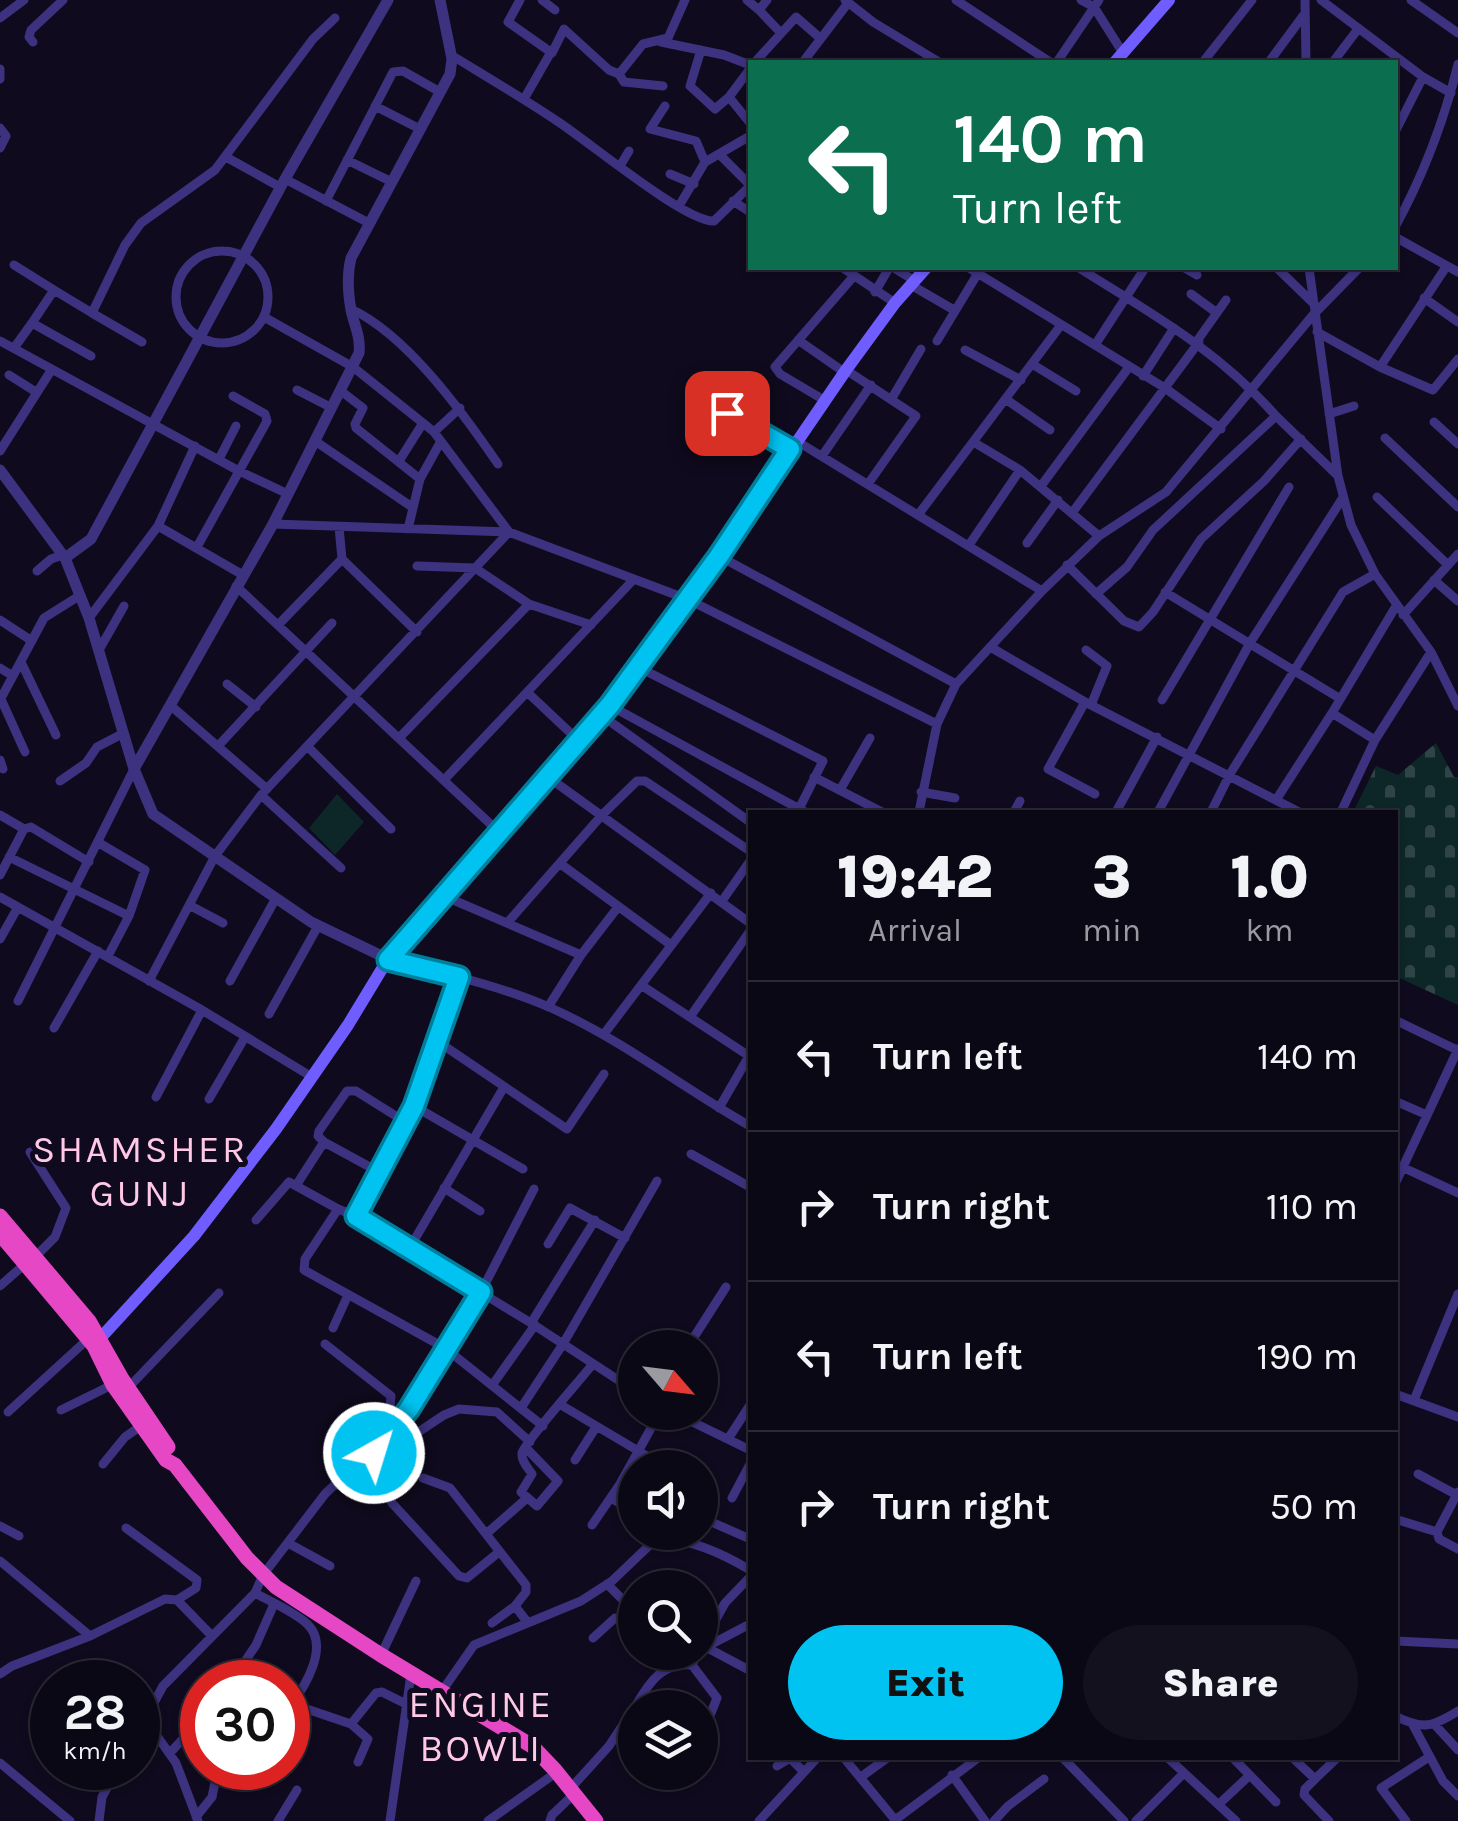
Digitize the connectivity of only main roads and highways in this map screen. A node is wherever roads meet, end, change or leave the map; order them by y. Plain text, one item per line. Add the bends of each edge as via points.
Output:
1 (1169, 0) edge
2 (1119, 58) edge
3 (924, 270) edge
4 (0, 1216) edge
5 (0, 1234) edge
6 (30, 1260) junction
7 (94, 1341) junction
8 (121, 1384) junction
9 (174, 1465) junction
10 (596, 1821) edge

1 - 2 main road
3 - 7 main road via 605,710 388,960 312,1077 194,1236
4 - 6 highway
5 - 6 highway
6 - 7 highway
7 - 8 highway
8 - 9 highway via 172,1452
8 - 9 highway via 141,1426
9 - 10 highway via 263,1575 519,1737

